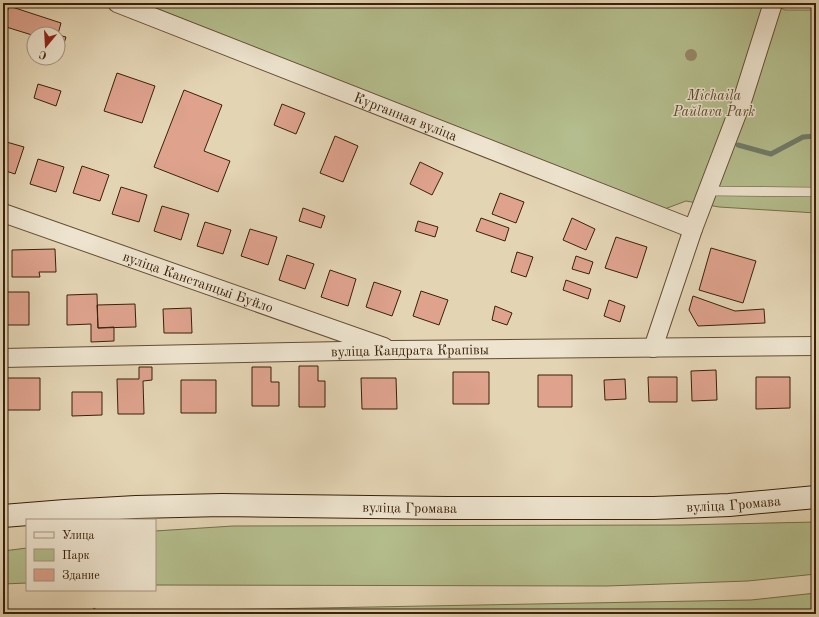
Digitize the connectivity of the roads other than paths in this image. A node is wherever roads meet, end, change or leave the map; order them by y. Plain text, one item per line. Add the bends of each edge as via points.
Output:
1 (117, 3) edge
2 (773, 3) edge
3 (708, 191) junction
4 (816, 192) edge
5 (3, 213) edge
6 (693, 230) junction
7 (816, 346) edge
8 (653, 348) junction
9 (394, 350) junction
10 (3, 358) edge
11 (816, 497) edge
12 (3, 516) edge

1 - 6 street, Курганная вуліца
2 - 3 street via 743,98
3 - 4 lane
3 - 6 street
5 - 9 street, вуліца Канстанцыі Буйло
6 - 8 street
7 - 8 street, вуліца Кандрата Крапівы
8 - 9 street, вуліца Кандрата Крапівы
9 - 10 street, вуліца Кандрата Крапівы
11 - 12 main road, вуліца Громава via 729,505 654,508 136,507

